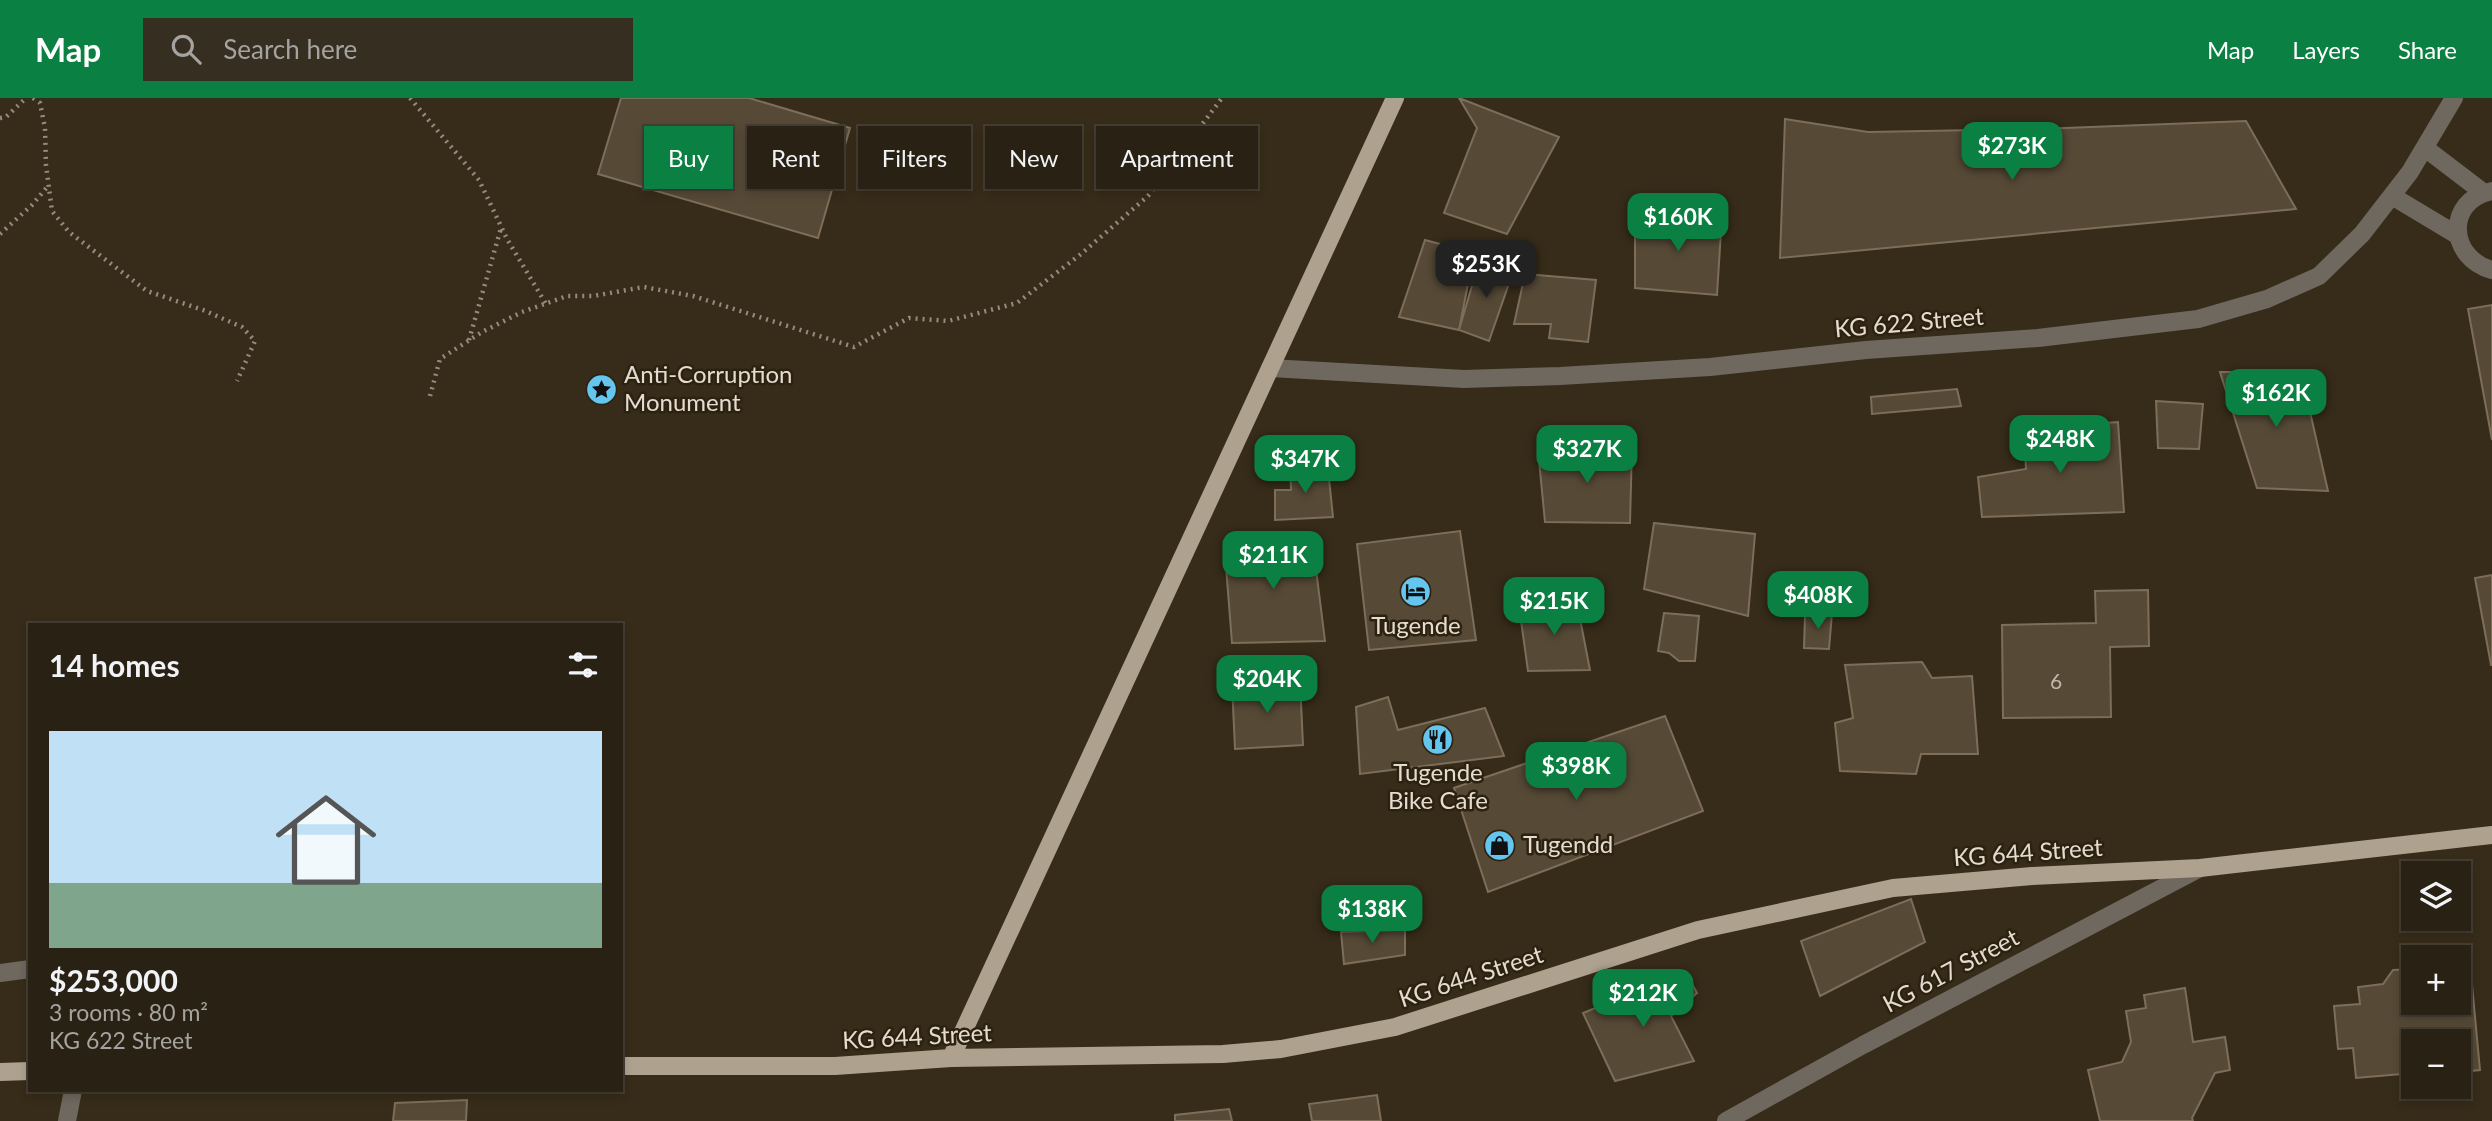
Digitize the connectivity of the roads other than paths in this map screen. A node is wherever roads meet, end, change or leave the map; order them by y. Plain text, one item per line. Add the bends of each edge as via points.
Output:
1 (1395, 98) edge
2 (2454, 98) edge
3 (2425, 148) junction
4 (2488, 192) edge
5 (2392, 196) junction
6 (2458, 235) junction
7 (2492, 270) edge
8 (1270, 368) junction
9 (2492, 835) edge
10 (2200, 868) junction
11 (28, 969) edge
12 (0, 973) edge
13 (951, 1058) junction
14 (623, 1066) edge
15 (28, 1071) edge
16 (0, 1072) edge
17 (73, 1092) edge
18 (67, 1121) edge
19 (1727, 1121) edge

1 - 8 main road
2 - 3 street, KG 622 Street
3 - 4 street
3 - 5 street, KG 622 Street
4 - 6 street via 2463,209
5 - 6 street
5 - 8 street, KG 622 Street via 2319,276 2267,299 2198,319 2038,338 1560,376 1464,379
6 - 7 street via 2469,258
8 - 13 main road
9 - 10 main road, KG 644 Street
10 - 13 main road, KG 644 Street via 1893,888 1698,930 1395,1027 1281,1049
10 - 19 street, KG 617 Street
11 - 12 street
13 - 14 main road, KG 644 Street via 835,1066
15 - 16 main road
17 - 18 street

